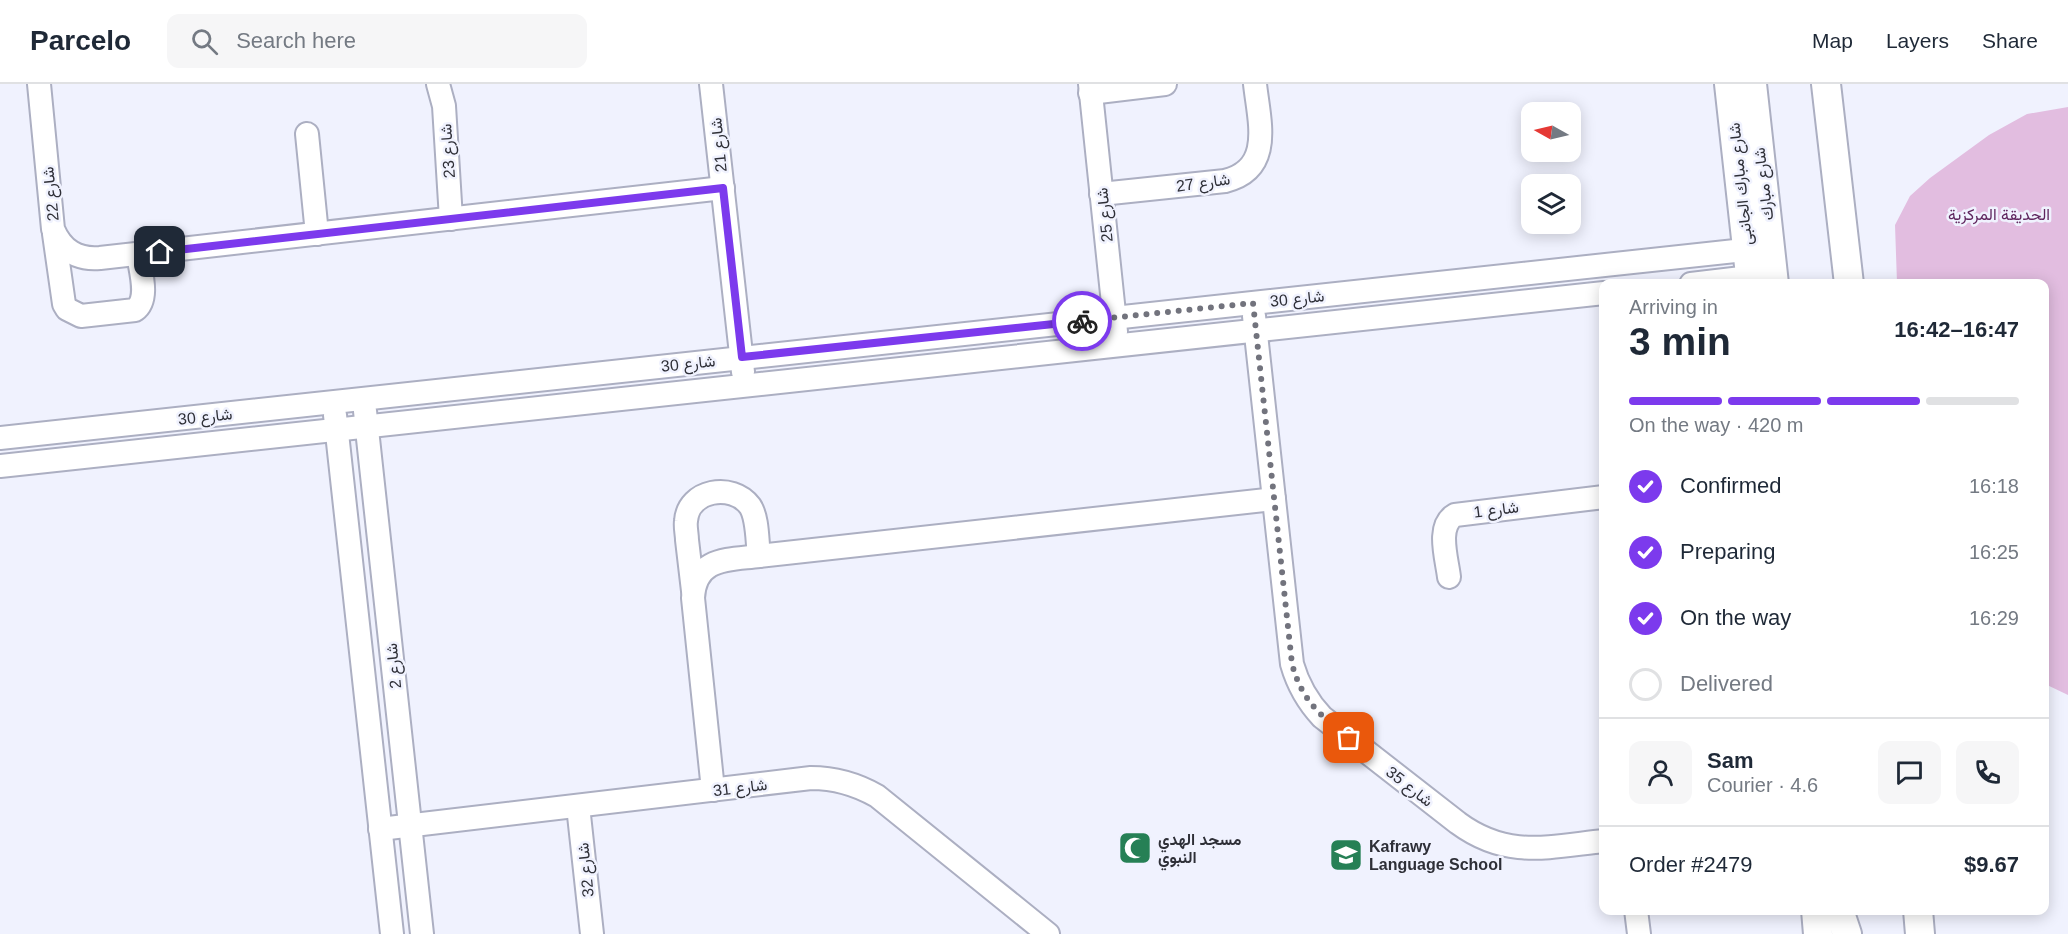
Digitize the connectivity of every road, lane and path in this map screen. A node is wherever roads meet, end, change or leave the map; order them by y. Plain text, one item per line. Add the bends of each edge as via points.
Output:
1 (39, 84) edge
2 (438, 84) edge
3 (711, 84) edge
4 (1165, 84) edge
5 (1255, 84) edge
6 (1729, 84) edge
7 (1752, 84) edge
8 (1826, 84) edge
9 (1141, 85) edge
10 (1090, 88) edge
11 (307, 134) dead end
12 (723, 188) junction
13 (1101, 194) junction
14 (1863, 217) dead end
15 (451, 219) junction
16 (53, 229) junction
17 (317, 234) junction
18 (1844, 240) junction
19 (1759, 248) junction
20 (138, 254) junction
21 (1763, 279) edge
22 (1848, 279) edge
23 (1599, 294) edge
24 (1253, 303) junction
25 (1115, 317) junction
26 (1256, 330) junction
27 (1118, 345) junction
28 (742, 357) junction
29 (745, 385) junction
30 (364, 398) junction
31 (333, 402) junction
32 (367, 426) junction
33 (336, 430) junction
34 (0, 438) edge
35 (0, 466) edge
36 (1599, 498) edge
37 (1274, 499) junction
38 (759, 556) junction
39 (1449, 577) dead end
40 (693, 598) junction
41 (713, 790) junction
42 (578, 806) junction
43 (410, 825) junction
44 (380, 829) junction
45 (1599, 842) edge
46 (1637, 915) edge
47 (1816, 915) edge
48 (1839, 915) edge
49 (1841, 915) edge
50 (1920, 915) edge
51 (1929, 932) edge
52 (392, 934) edge
53 (422, 934) edge
54 (592, 934) edge
55 (1048, 934) edge
56 (1639, 934) edge
57 (1818, 934) edge
58 (1841, 934) edge
59 (1847, 934) edge

1 - 16 street, شارع 22
2 - 15 street, شارع 23 via 444,106
3 - 12 street, شارع 21
4 - 9 street
5 - 13 street, شارع 27 via 1260,145 1255,161 1243,174 1225,181
6 - 19 main road, شارع مبارك الجانبى
7 - 19 main road, شارع مبارك
8 - 18 main road
9 - 10 street
10 - 13 street, شارع 25
11 - 17 street
12 - 15 street, شارع 22
12 - 28 street, شارع 21
13 - 25 street, شارع 25
14 - 18 main road
15 - 17 street, شارع 22
16 - 20 street, شارع 22 via 63,246 84,258
16 - 20 street via 64,304 76,315 138,308 143,294
17 - 20 street, شارع 22
18 - 22 main road
19 - 21 main road, شارع مبارك
19 - 24 street, شارع 30
23 - 26 street, شارع 30
24 - 25 street, شارع 30
24 - 26 street, شارع 35
25 - 27 street, شارع 25
25 - 28 street, شارع 30
26 - 27 street, شارع 30
26 - 37 street, شارع 35
27 - 29 street, شارع 30
28 - 29 street, شارع 21
28 - 30 street, شارع 30
29 - 32 street, شارع 30
30 - 31 street, شارع 30
30 - 32 street, شارع 2
31 - 33 street, شارع 2
31 - 34 street, شارع 30
32 - 33 street, شارع 30
32 - 43 street, شارع 2
33 - 35 street, شارع 30
33 - 44 street, شارع 2
36 - 39 street, شارع 1 via 1455,515 1448,520 1444,532
37 - 38 street
37 - 45 street, شارع 35 via 1292,664 1301,690 1314,708 1458,824 1482,838 1528,849
38 - 40 street via 711,564 699,575
38 - 40 street via 749,504 728,492 704,495 692,506 686,522
40 - 41 street
41 - 42 street, شارع 31
41 - 55 street, شارع 31 via 811,778 836,779 864,789
42 - 43 street, شارع 31
42 - 54 street, شارع 32
43 - 44 street, شارع 31
43 - 53 street, شارع 2
44 - 52 street, شارع 2
46 - 56 street
47 - 57 main road
48 - 58 main road
49 - 59 main road
50 - 51 main road

